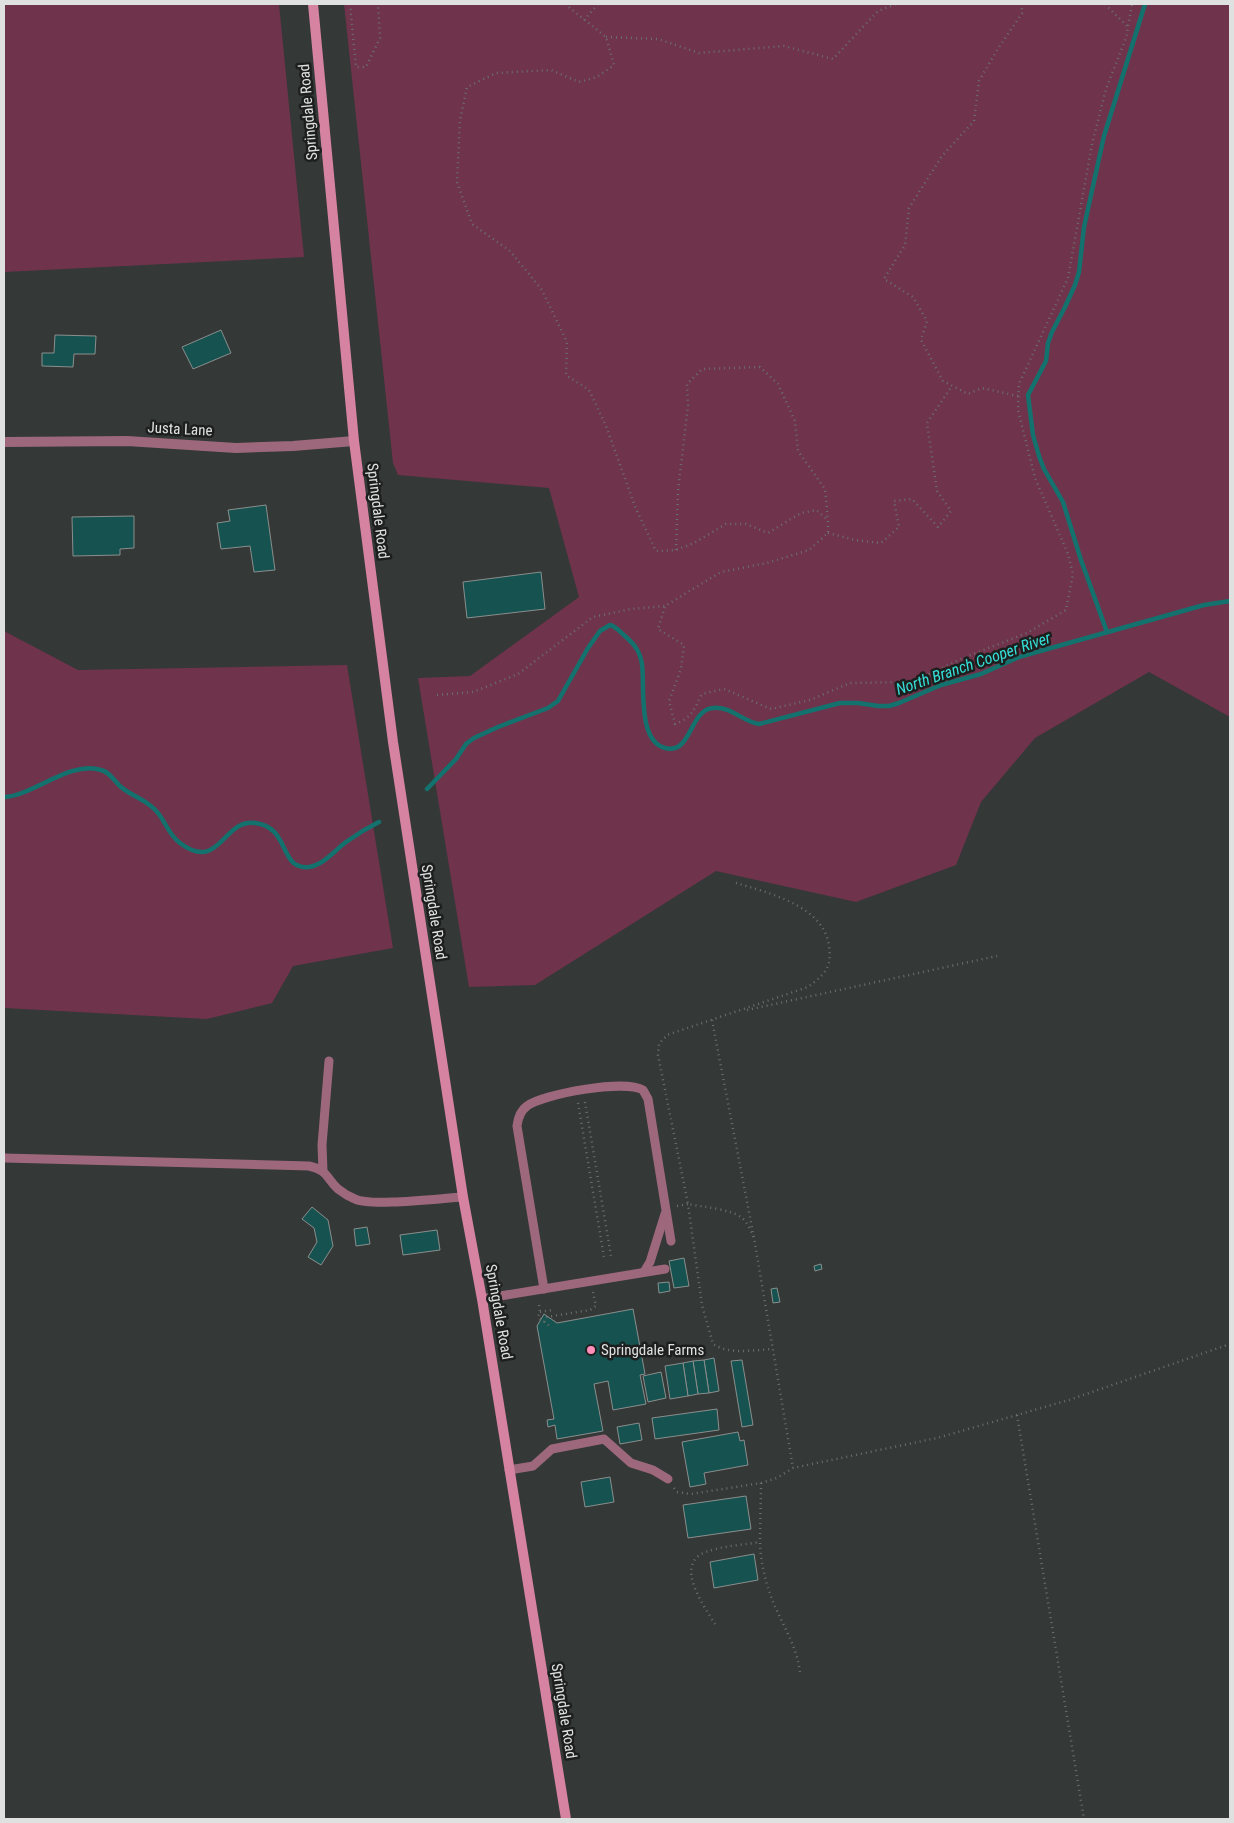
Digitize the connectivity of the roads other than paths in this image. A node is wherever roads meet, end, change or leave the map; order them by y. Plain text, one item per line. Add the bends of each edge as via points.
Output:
1 (314, 4) edge
2 (4, 442) edge
3 (354, 442) junction
4 (329, 1061) dead end
5 (4, 1158) edge
6 (323, 1171) junction
7 (463, 1196) junction
8 (666, 1210) junction
9 (671, 1241) dead end
10 (665, 1269) dead end
11 (644, 1272) junction
12 (544, 1289) junction
13 (482, 1299) junction
14 (509, 1470) junction
15 (668, 1479) road end
16 (566, 1819) edge

1 - 3 main road, Springdale Road
2 - 3 street, Justa Lane via 127,441 236,448
3 - 7 main road, Springdale Road via 393,742
4 - 6 lane
5 - 6 lane via 309,1166
6 - 7 lane via 338,1189 357,1200 377,1202
7 - 13 main road, Springdale Road
8 - 9 lane
8 - 11 lane
8 - 12 lane via 648,1099 643,1090 633,1086 609,1086 549,1096 527,1106 520,1113 517,1126
10 - 11 lane
11 - 12 lane
12 - 13 lane
13 - 14 main road, Springdale Road
14 - 15 lane via 534,1466 552,1449 604,1439 631,1463
14 - 16 main road, Springdale Road

